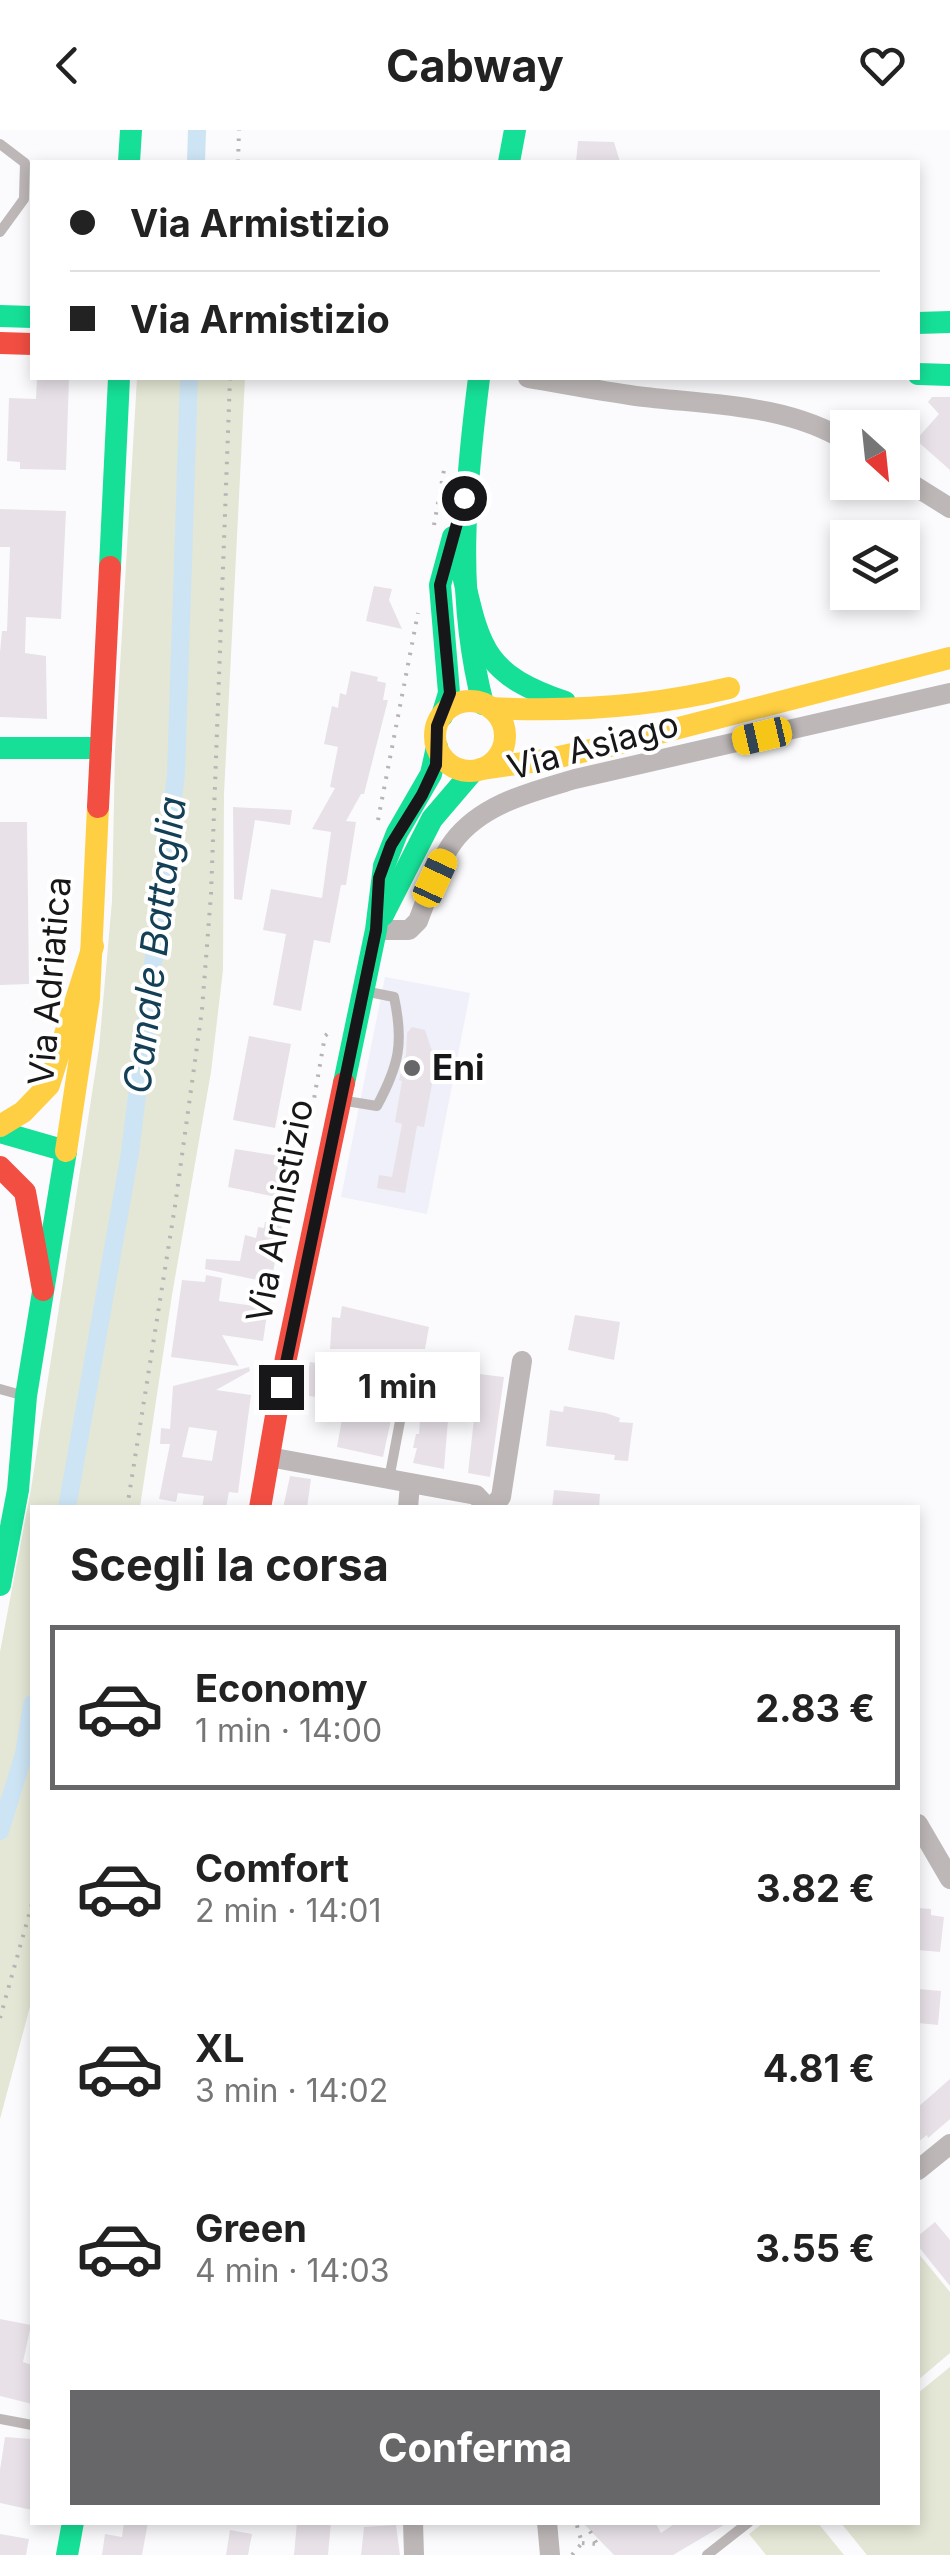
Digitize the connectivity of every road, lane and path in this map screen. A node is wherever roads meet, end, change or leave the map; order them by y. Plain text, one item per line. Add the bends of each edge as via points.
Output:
1 (131, 130) edge
2 (239, 130) edge
3 (515, 130) edge
4 (0, 144) edge
5 (129, 160) edge
6 (238, 160) edge
7 (509, 160) edge
8 (28, 199) edge
9 (0, 232) edge
10 (0, 316) edge
11 (30, 317) edge
12 (950, 322) edge
13 (920, 323) edge
14 (920, 334) edge
15 (950, 334) edge
16 (0, 343) edge
17 (30, 344) edge
18 (950, 358) edge
19 (920, 359) edge
20 (920, 374) edge
21 (950, 375) edge
22 (119, 380) edge
23 (230, 380) edge
24 (480, 380) edge
25 (540, 380) edge
26 (830, 431) edge
27 (920, 489) edge
28 (464, 498) junction
29 (950, 508) edge
30 (463, 575) junction
31 (950, 658) edge
32 (747, 684) dead end
33 (950, 693) edge
34 (487, 706) junction
35 (591, 710) junction
36 (442, 716) junction
37 (437, 747) junction
38 (0, 748) edge
39 (101, 748) junction
40 (477, 770) junction
41 (376, 930) junction
42 (92, 946) junction
43 (362, 991) junction
44 (339, 1100) junction
45 (0, 1129) edge
46 (66, 1151) junction
47 (0, 1158) edge
48 (0, 1166) edge
49 (44, 1290) junction
50 (522, 1361) dead end
51 (0, 1389) edge
52 (26, 1396) junction
53 (400, 1416) dead end
54 (269, 1457) junction
55 (388, 1480) junction
56 (410, 1484) junction
57 (127, 1505) edge
58 (261, 1505) edge
59 (408, 1505) edge
60 (487, 1505) edge
61 (493, 1505) edge
62 (0, 1585) edge
63 (920, 1827) edge
64 (950, 1879) edge
65 (30, 1911) edge
66 (0, 2018) edge
67 (950, 2144) edge
68 (920, 2168) edge
69 (0, 2420) edge
70 (30, 2424) edge
71 (72, 2525) edge
72 (412, 2525) edge
73 (547, 2525) edge
74 (577, 2525) edge
75 (587, 2525) edge
76 (746, 2525) edge
77 (582, 2543) junction
78 (66, 2555) edge
79 (414, 2555) edge
80 (550, 2555) edge
81 (572, 2555) edge
82 (707, 2555) edge

1 - 5 main road
2 - 6 path
3 - 7 main road
4 - 8 lane via 25,163
8 - 9 lane
10 - 11 main road
12 - 13 main road
14 - 15 main road
16 - 17 main road
18 - 19 main road
20 - 21 main road
22 - 39 main road, Via Adriatica
23 - 57 path via 202,1010
24 - 28 main road, Via Armistizio
25 - 26 street via 766,410
27 - 29 street
28 - 30 main road, Via Armistizio
28 - 36 main road, Via Armistizio via 440,585 450,693
30 - 34 main road, Via Armistizio via 468,646
30 - 35 main road via 474,626 500,670 527,690
31 - 40 main road via 524,766
32 - 35 main road
33 - 41 street, Via Asiago via 575,778 515,798 488,810 450,845 418,921 408,930
34 - 35 main road
34 - 36 main road via 460,703
34 - 40 main road, Via Armistizio via 502,723 504,742 497,759
36 - 37 main road, Via Armistizio
37 - 40 main road via 454,767
37 - 41 main road, Via Armistizio via 436,765 379,878
38 - 39 main road
39 - 42 main road, Via Adriatica
40 - 41 main road, Via Armistizio via 456,786 418,840
41 - 43 main road, Via Armistizio
42 - 45 main road via 49,1086
42 - 46 main road, Via Adriatica
43 - 44 main road, Via Armistizio
43 - 44 lane via 394,997 402,1032 393,1077 377,1106
44 - 54 main road, Via Armistizio
45 - 46 main road
46 - 47 main road via 40,1161
46 - 49 main road, Via Adriatica
48 - 49 main road via 25,1192
49 - 52 main road, Via Adriatica
50 - 61 street via 501,1497
51 - 52 lane
52 - 62 main road, Via Adriatica
53 - 55 lane
54 - 55 street
54 - 58 main road, Via Armistizio
55 - 56 street
56 - 59 street
56 - 60 street via 476,1495
63 - 64 street
65 - 66 path
67 - 68 street
69 - 70 lane
71 - 78 main road
72 - 79 street
73 - 80 street
74 - 77 path
75 - 77 path via 598,2546
76 - 82 lane
77 - 81 path

